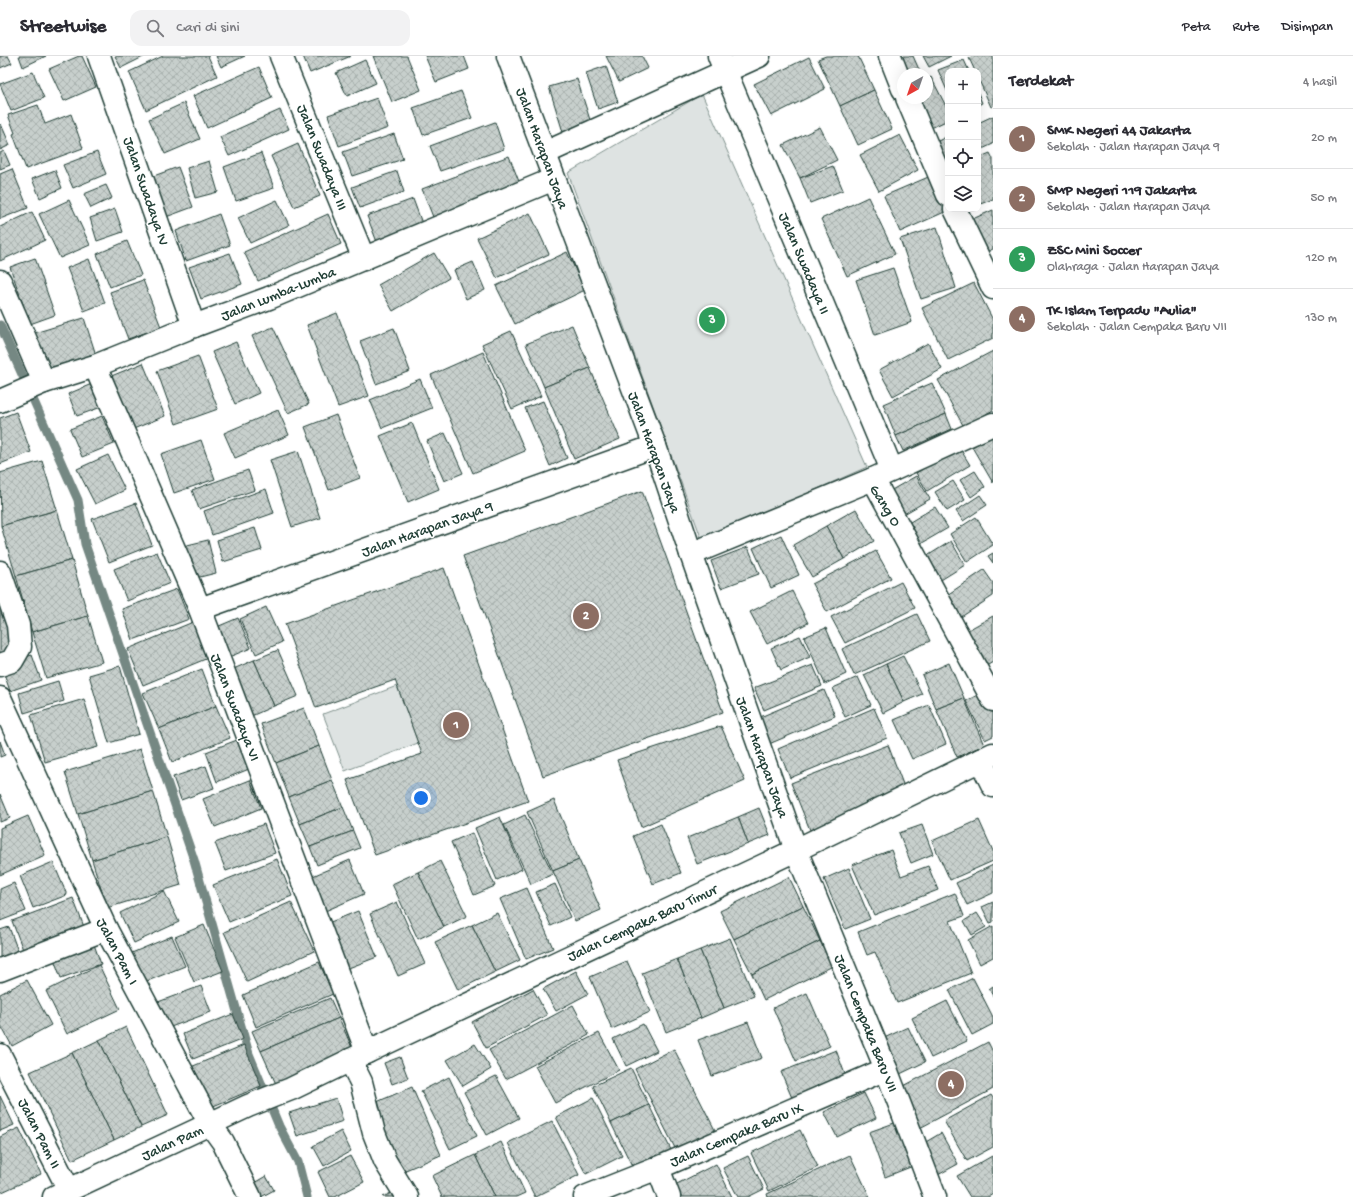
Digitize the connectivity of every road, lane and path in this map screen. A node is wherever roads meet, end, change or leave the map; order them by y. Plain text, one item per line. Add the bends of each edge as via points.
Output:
1 (99, 56) edge
2 (281, 56) edge
3 (508, 56) edge
4 (759, 56) edge
5 (890, 56) edge
6 (722, 64) edge
7 (897, 74) edge
8 (910, 104) edge
9 (545, 153) junction
10 (554, 179) junction
11 (945, 188) edge
12 (956, 212) edge
13 (364, 259) junction
14 (0, 281) edge
15 (993, 288) edge
16 (194, 326) junction
17 (95, 366) junction
18 (37, 386) junction
19 (0, 401) edge
20 (993, 424) edge
21 (655, 446) junction
22 (883, 475) junction
23 (691, 554) junction
24 (0, 572) edge
25 (200, 609) junction
26 (0, 665) edge
27 (0, 698) edge
28 (993, 700) edge
29 (987, 757) edge
30 (993, 786) edge
31 (796, 850) junction
32 (106, 929) junction
33 (0, 970) edge
34 (0, 1055) edge
35 (359, 1056) junction
36 (886, 1069) junction
37 (291, 1089) joint
38 (210, 1124) junction
39 (658, 1168) junction
40 (62, 1194) edge
41 (250, 1197) edge
42 (407, 1197) edge
43 (584, 1197) edge
44 (669, 1197) edge
45 (935, 1197) edge

1 - 16 street, Jalan Swadaya IV
2 - 13 street, Jalan Swadaya III
3 - 9 street, Jalan Harapan Jaya
4 - 6 street
5 - 7 street
6 - 9 street
6 - 22 street, Jalan Swadaya II
8 - 11 street
9 - 10 street, Jalan Harapan Jaya
10 - 13 street, Jalan Lumba-Lumba
10 - 21 street, Jalan Harapan Jaya
12 - 15 street
13 - 16 street, Jalan Lumba-Lumba
14 - 18 street
16 - 17 street, Jalan Lumba-Lumba
17 - 18 street, Jalan Lumba-Lumba
17 - 25 street, Jalan Swadaya VI
18 - 19 street, Jalan Lumba-Lumba
20 - 22 street
21 - 23 street, Jalan Harapan Jaya
21 - 25 street, Jalan Harapan Jaya 9
22 - 23 street, Gang O
22 - 28 street, Gang O
23 - 31 street, Jalan Harapan Jaya
24 - 26 street via 18,625 20,647 12,661
25 - 35 street, Jalan Swadaya VI
27 - 32 street, Jalan Pam I
29 - 30 street
29 - 31 street, Jalan Cempaka Baru Timur
31 - 35 street, Jalan Cempaka Baru Timur
31 - 36 street, Jalan Cempaka Baru VII
32 - 33 street
32 - 38 street, Jalan Pam I
34 - 40 street, Jalan Pam II
35 - 37 street, Jalan Cempaka Baru Timur
35 - 42 street via 361,1082 374,1133 385,1161
36 - 39 street, Jalan Cempaka Baru IX
36 - 45 street, Jalan Cempaka Baru VII
37 - 38 street, Jalan Pam
38 - 40 street, Jalan Pam
38 - 41 street, Jalan Pam I via 223,1142
39 - 43 street, Jalan Cempaka Baru IX
39 - 44 street

